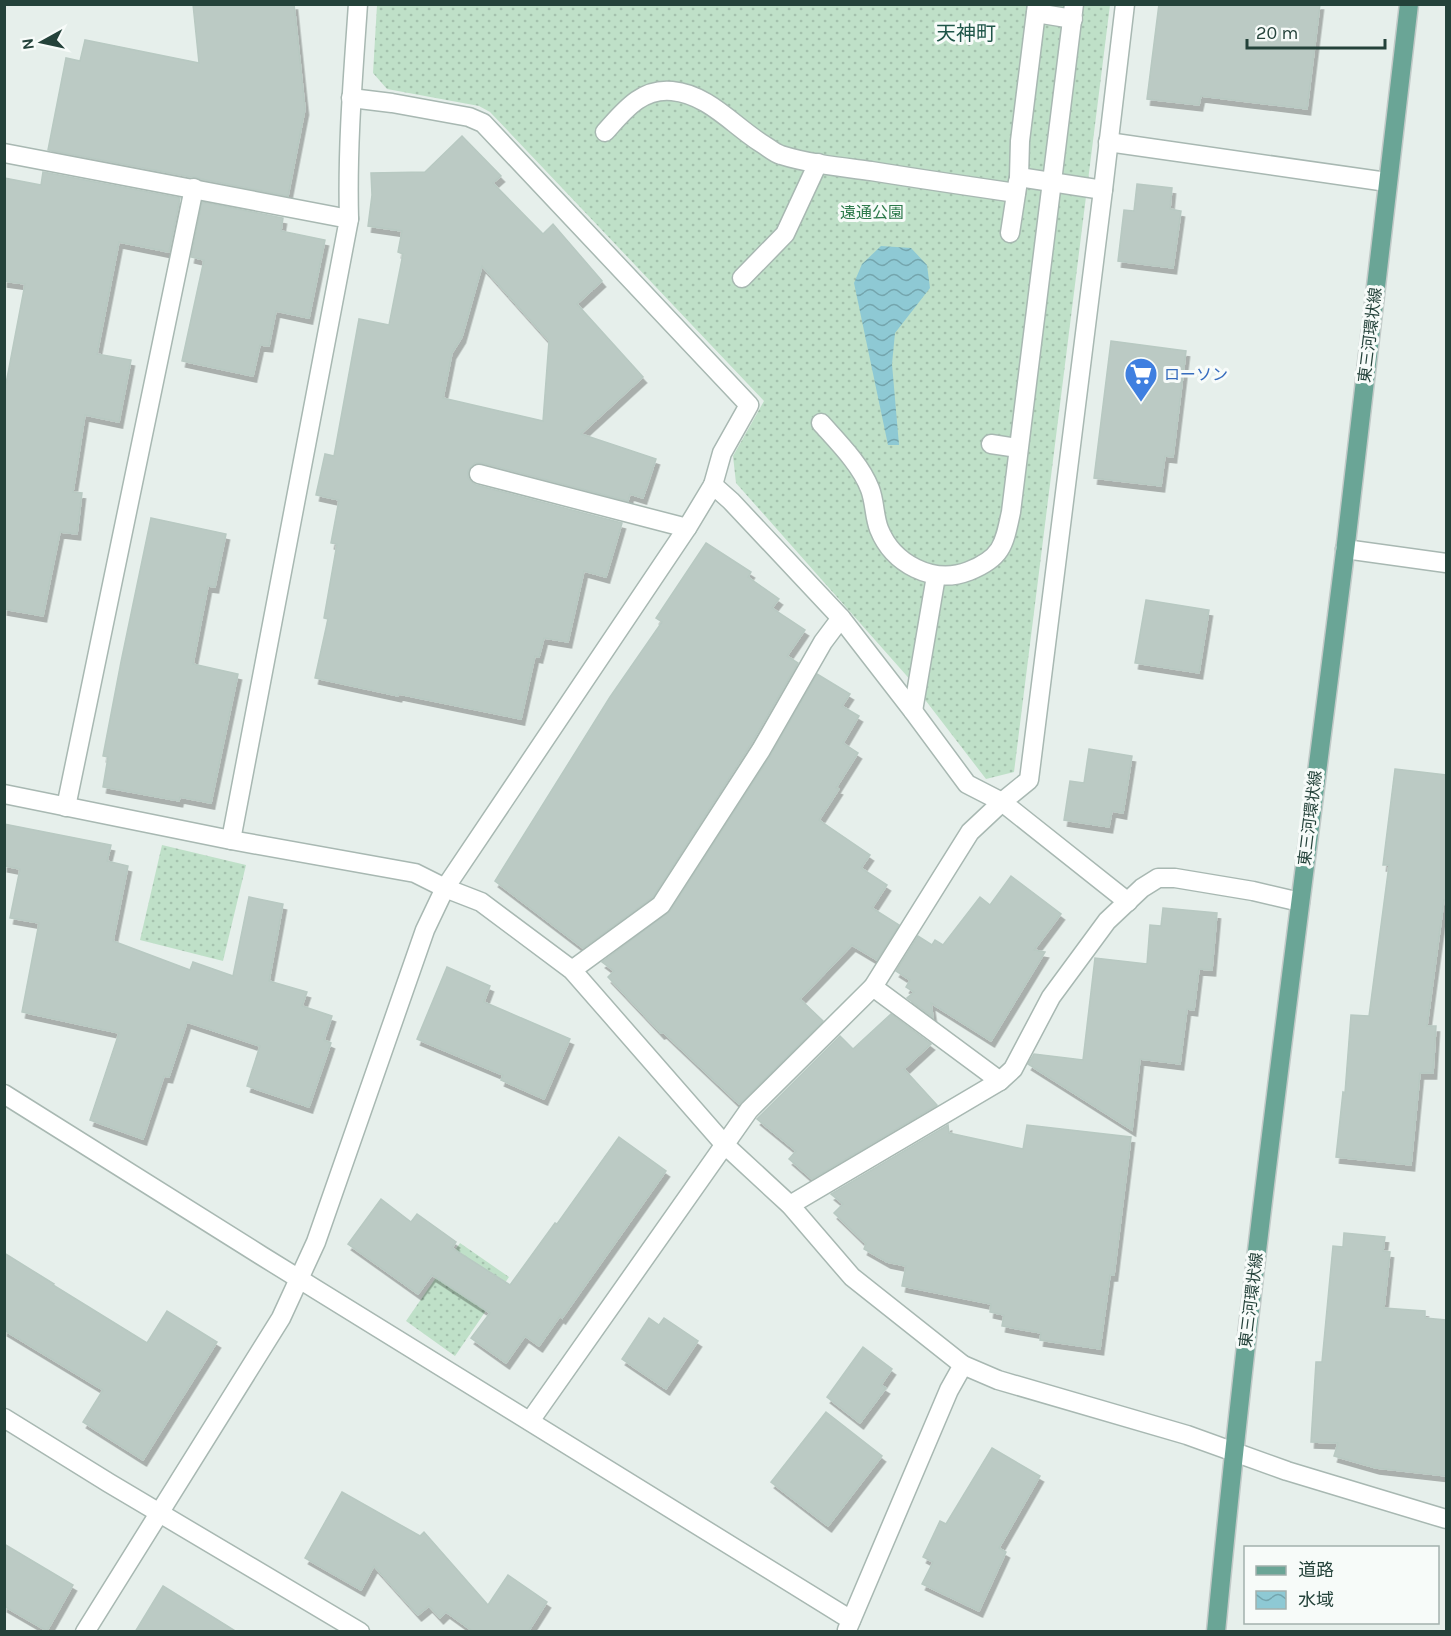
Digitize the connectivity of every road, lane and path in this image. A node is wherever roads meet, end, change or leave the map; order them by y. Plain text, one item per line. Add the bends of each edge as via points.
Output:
1 (358, 4) edge
2 (1125, 4) edge
3 (1408, 4) edge
4 (1037, 9) edge
5 (1073, 12) edge
6 (351, 98) junction
7 (604, 132) dead end
8 (1108, 142) junction
9 (4, 153) edge
10 (818, 164) junction
11 (1387, 182) junction
12 (1053, 183) junction
13 (1018, 185) junction
14 (194, 188) junction
15 (1103, 190) junction
16 (349, 219) junction
17 (1010, 233) dead end
18 (742, 278) dead end
19 (821, 423) dead end
20 (991, 444) dead end
21 (1018, 448) junction
22 (479, 474) dead end
23 (713, 484) junction
24 (687, 528) junction
25 (1345, 549) junction
26 (1446, 563) edge
27 (936, 576) junction
28 (841, 618) junction
29 (913, 711) junction
30 (4, 794) edge
31 (1002, 802) junction
32 (66, 807) junction
33 (231, 840) junction
34 (445, 888) junction
35 (1128, 902) junction
36 (1300, 902) junction
37 (572, 970) junction
38 (873, 987) junction
39 (1000, 1081) junction
40 (4, 1094) edge
41 (725, 1145) junction
42 (790, 1205) junction
43 (299, 1278) junction
44 (963, 1365) junction
45 (4, 1418) edge
46 (530, 1421) junction
47 (1233, 1453) junction
48 (159, 1512) junction
49 (1446, 1519) edge
50 (849, 1626) edge
51 (85, 1632) edge
52 (360, 1632) edge
53 (1216, 1632) edge

1 - 6 street
2 - 8 street
3 - 11 main road, 東三河環状線
4 - 5 street
4 - 13 street
5 - 12 street
6 - 16 street
6 - 23 street via 470,117 483,123 741,396 749,405 722,453
7 - 10 street via 634,101 670,90 695,96 779,154
8 - 11 street
8 - 15 street
9 - 14 street
10 - 13 street
10 - 18 street via 785,234
11 - 25 main road, 東三河環状線
12 - 13 street
12 - 15 street
12 - 21 street
13 - 17 street
14 - 16 street
14 - 32 street
15 - 31 street via 1029,780
16 - 33 street
19 - 27 street via 865,478 888,546 909,566
20 - 21 street
21 - 27 street via 1011,512 1000,550 976,568
22 - 24 street
23 - 24 street
23 - 28 street
24 - 34 street
25 - 26 street
25 - 36 main road, 東三河環状線
27 - 29 street
28 - 29 street
28 - 37 street via 822,642 761,750 661,905
29 - 31 street via 967,784
30 - 32 street
31 - 35 street
31 - 38 street via 970,832
32 - 33 street
33 - 34 street via 415,873
34 - 37 street via 481,902
34 - 43 street via 425,930 316,1242
35 - 36 street via 1158,878 1253,891
35 - 39 street via 1107,921 1051,997 1013,1068
36 - 47 main road, 東三河環状線
37 - 41 street
38 - 39 street
38 - 41 street via 749,1110
39 - 42 street
40 - 43 street
41 - 42 street
41 - 46 street
42 - 44 street via 852,1277
43 - 46 street
43 - 48 street via 281,1318
44 - 47 street via 998,1380 1187,1435
44 - 50 street
45 - 48 street
46 - 50 street
47 - 49 street
47 - 53 main road, 東三河環状線
48 - 51 street
48 - 52 street

